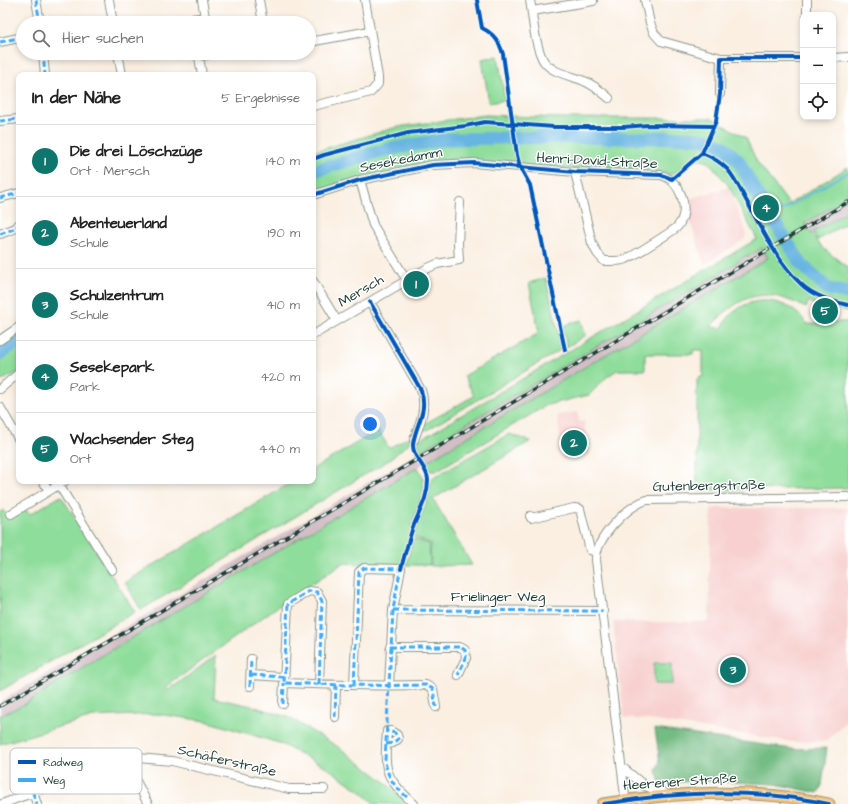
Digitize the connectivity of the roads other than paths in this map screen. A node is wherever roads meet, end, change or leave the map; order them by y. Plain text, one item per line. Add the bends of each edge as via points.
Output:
1 (36, 0) edge
2 (109, 0) edge
3 (202, 0) edge
4 (259, 0) edge
5 (365, 0) edge
6 (530, 0) edge
7 (645, 0) edge
8 (807, 0) edge
9 (593, 1) dead end
10 (532, 11) junction
11 (807, 12) edge
12 (39, 16) edge
13 (112, 16) edge
14 (205, 16) edge
15 (262, 16) edge
16 (370, 31) junction
17 (16, 39) edge
18 (316, 41) edge
19 (0, 42) edge
20 (848, 57) edge
21 (721, 58) junction
22 (800, 58) edge
23 (836, 58) edge
24 (44, 60) edge
25 (119, 60) edge
26 (200, 60) edge
27 (45, 72) edge
28 (121, 72) edge
29 (202, 72) edge
30 (720, 94) dead end
31 (609, 98) dead end
32 (316, 105) edge
33 (16, 119) edge
34 (0, 121) edge
35 (520, 167) joint
36 (575, 172) junction
37 (360, 180) junction
38 (16, 194) edge
39 (316, 194) edge
40 (0, 198) edge
41 (460, 202) dead end
42 (16, 228) edge
43 (0, 234) edge
44 (406, 279) junction
45 (316, 286) edge
46 (370, 302) junction
47 (337, 321) junction
48 (16, 329) edge
49 (316, 333) edge
50 (0, 340) edge
51 (16, 376) edge
52 (0, 382) edge
53 (0, 389) edge
54 (0, 407) edge
55 (16, 435) edge
56 (414, 440) dead end
57 (45, 484) edge
58 (60, 484) edge
59 (63, 484) edge
60 (49, 491) junction
61 (848, 496) edge
62 (11, 514) dead end
63 (530, 516) dead end
64 (596, 552) junction
65 (112, 570) dead end
66 (393, 610) junction
67 (603, 611) junction
68 (390, 647) junction
69 (252, 659) dead end
70 (251, 675) junction
71 (458, 675) dead end
72 (284, 680) junction
73 (319, 684) junction
74 (336, 685) junction
75 (354, 685) junction
76 (389, 685) junction
77 (250, 686) dead end
78 (282, 704) dead end
79 (436, 707) dead end
80 (335, 717) dead end
81 (386, 744) dead end
82 (142, 758) edge
83 (622, 767) junction
84 (324, 789) dead end
85 (142, 793) edge
86 (30, 794) edge
87 (33, 794) edge
88 (670, 796) junction
89 (626, 802) edge
90 (2, 804) edge
91 (37, 804) edge
92 (148, 804) edge
93 (414, 804) edge
94 (603, 804) edge
95 (830, 804) edge

1 - 12 street
2 - 13 street
3 - 14 street
4 - 15 street
5 - 16 street
6 - 10 street
7 - 21 street via 650,23 661,41
8 - 11 street
9 - 10 street
10 - 31 street via 542,59 547,65 553,70 597,87
16 - 18 street
16 - 32 street via 378,77 375,89 359,96
17 - 19 street
20 - 23 street
21 - 22 street
21 - 30 street
24 - 27 street
25 - 28 street
26 - 29 street
33 - 34 street
35 - 36 street, Henri-David-Straße
35 - 37 street, Sesekedamm via 474,163 433,165
36 - 36 street, Henri-David-Straße via 592,243 604,261 625,260 678,226 683,203 678,187 667,176
37 - 39 street, Sesekedamm
37 - 44 street via 373,224
38 - 40 street
41 - 44 street, Mersch via 459,260 436,264
42 - 43 street
44 - 46 street, Mersch
45 - 47 street
46 - 47 street, Mersch
46 - 56 street via 422,390 423,413
47 - 49 street, Mersch
48 - 50 street
51 - 52 street
51 - 53 street
54 - 55 street
57 - 60 street
58 - 60 street
59 - 65 street
60 - 62 street
61 - 64 street, Gutenbergstraße via 647,500 630,508 610,529
63 - 64 street via 531,518 574,508 580,509 590,550
64 - 67 street
66 - 67 street, Frielinger Weg
66 - 68 street
66 - 75 street via 401,568 360,569
67 - 83 street
68 - 71 street via 460,647 465,650 466,658
68 - 76 street
69 - 70 street
70 - 72 street
70 - 77 street
72 - 73 street
72 - 73 street via 288,604 305,592 313,591 320,595 322,601
72 - 78 street
73 - 74 street
74 - 75 street
74 - 80 street
75 - 76 street
76 - 79 street via 426,685 433,689
81 - 93 street via 386,771 390,780
82 - 84 street, Schäferstraße via 172,761 289,789
83 - 88 street via 645,786
83 - 89 street
85 - 92 street
86 - 90 street, Schäferstraße
87 - 91 street
88 - 89 main road, Heerener Straße
88 - 95 main road, Heerener Straße via 721,792 774,795
89 - 94 main road, Heerener Straße

